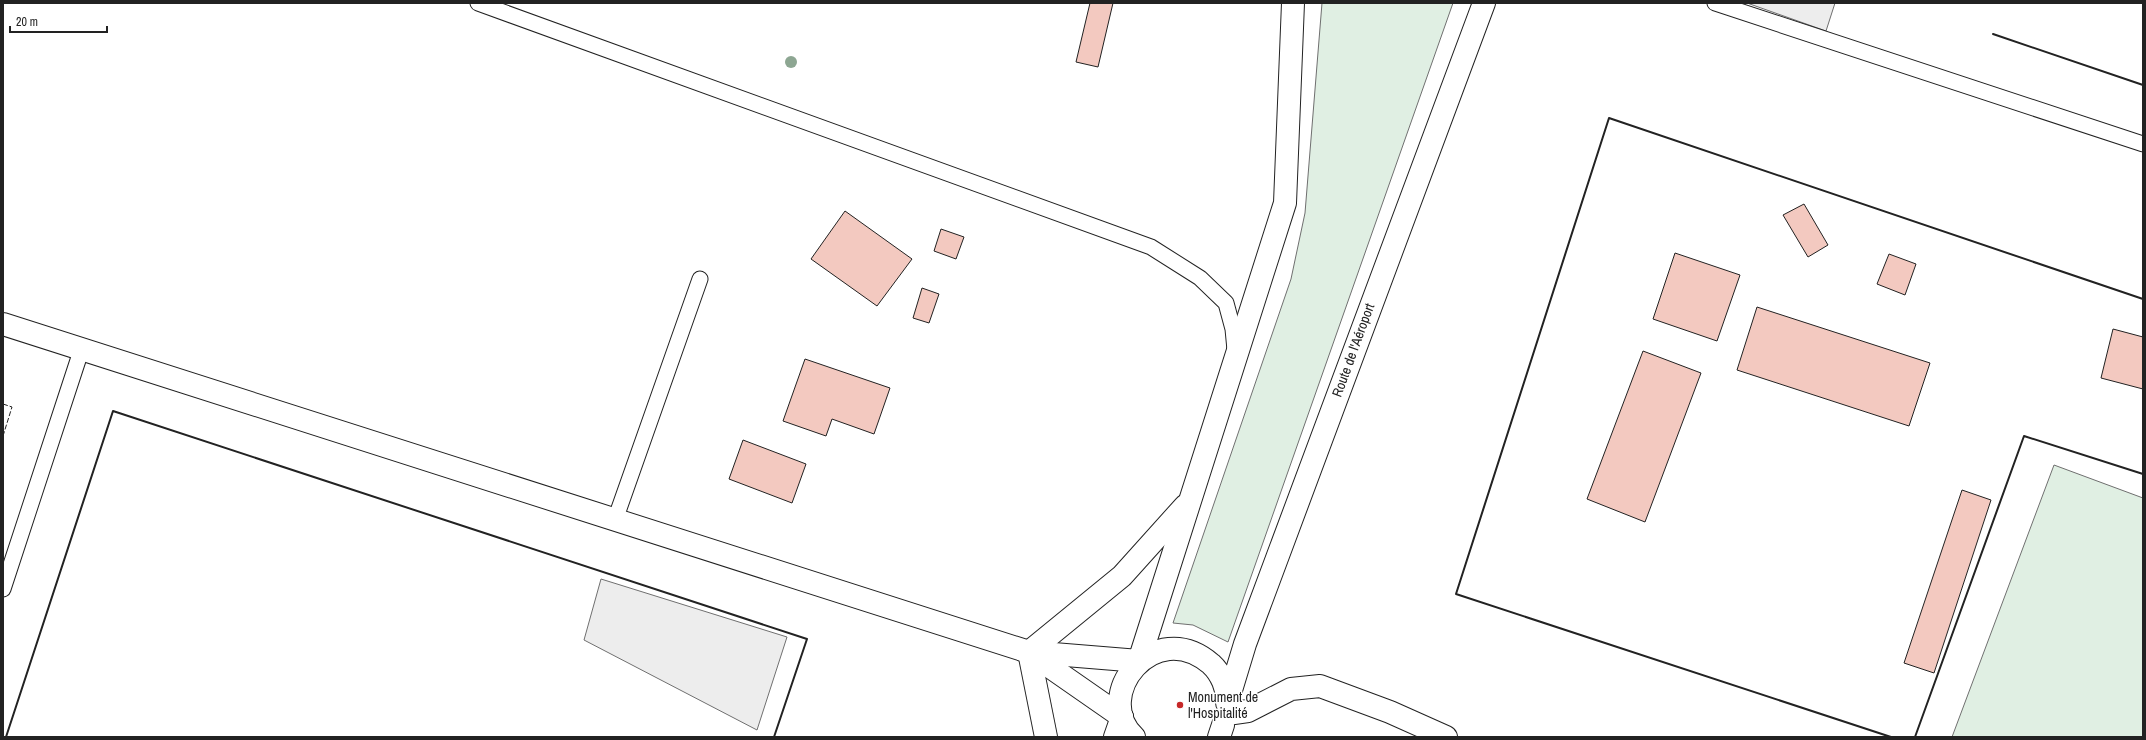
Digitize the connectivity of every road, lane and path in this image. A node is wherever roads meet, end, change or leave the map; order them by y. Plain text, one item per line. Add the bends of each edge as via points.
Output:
1 (478, 3) edge
2 (1293, 3) edge
3 (1484, 3) edge
4 (1715, 3) edge
5 (2143, 144) edge
6 (700, 279) dead end
7 (3, 324) edge
8 (81, 351) junction
9 (1236, 359) junction
10 (1191, 500) junction
11 (615, 520) junction
12 (3, 589) edge
13 (1029, 652) junction
14 (1139, 661) junction
15 (1222, 722) edge
16 (1119, 727) edge
17 (1046, 737) edge
18 (1134, 737) edge
19 (1446, 737) edge

1 - 9 lane via 1151,248 1200,278 1226,304 1233,329
2 - 9 main road via 1285,203
3 - 15 main road, Route de l'Aéroport via 1248,637
4 - 5 lane
6 - 11 lane
7 - 8 main road
8 - 11 main road
8 - 12 lane
9 - 10 main road
10 - 13 main road via 1122,576
10 - 14 main road
11 - 13 main road
13 - 14 main road
13 - 16 main road
13 - 17 main road
14 - 15 main road via 1153,653 1170,649 1187,650 1202,657 1215,668 1224,683
14 - 16 main road via 1129,673 1123,687
15 - 19 main road via 1291,689 1320,686 1390,712
16 - 18 main road

